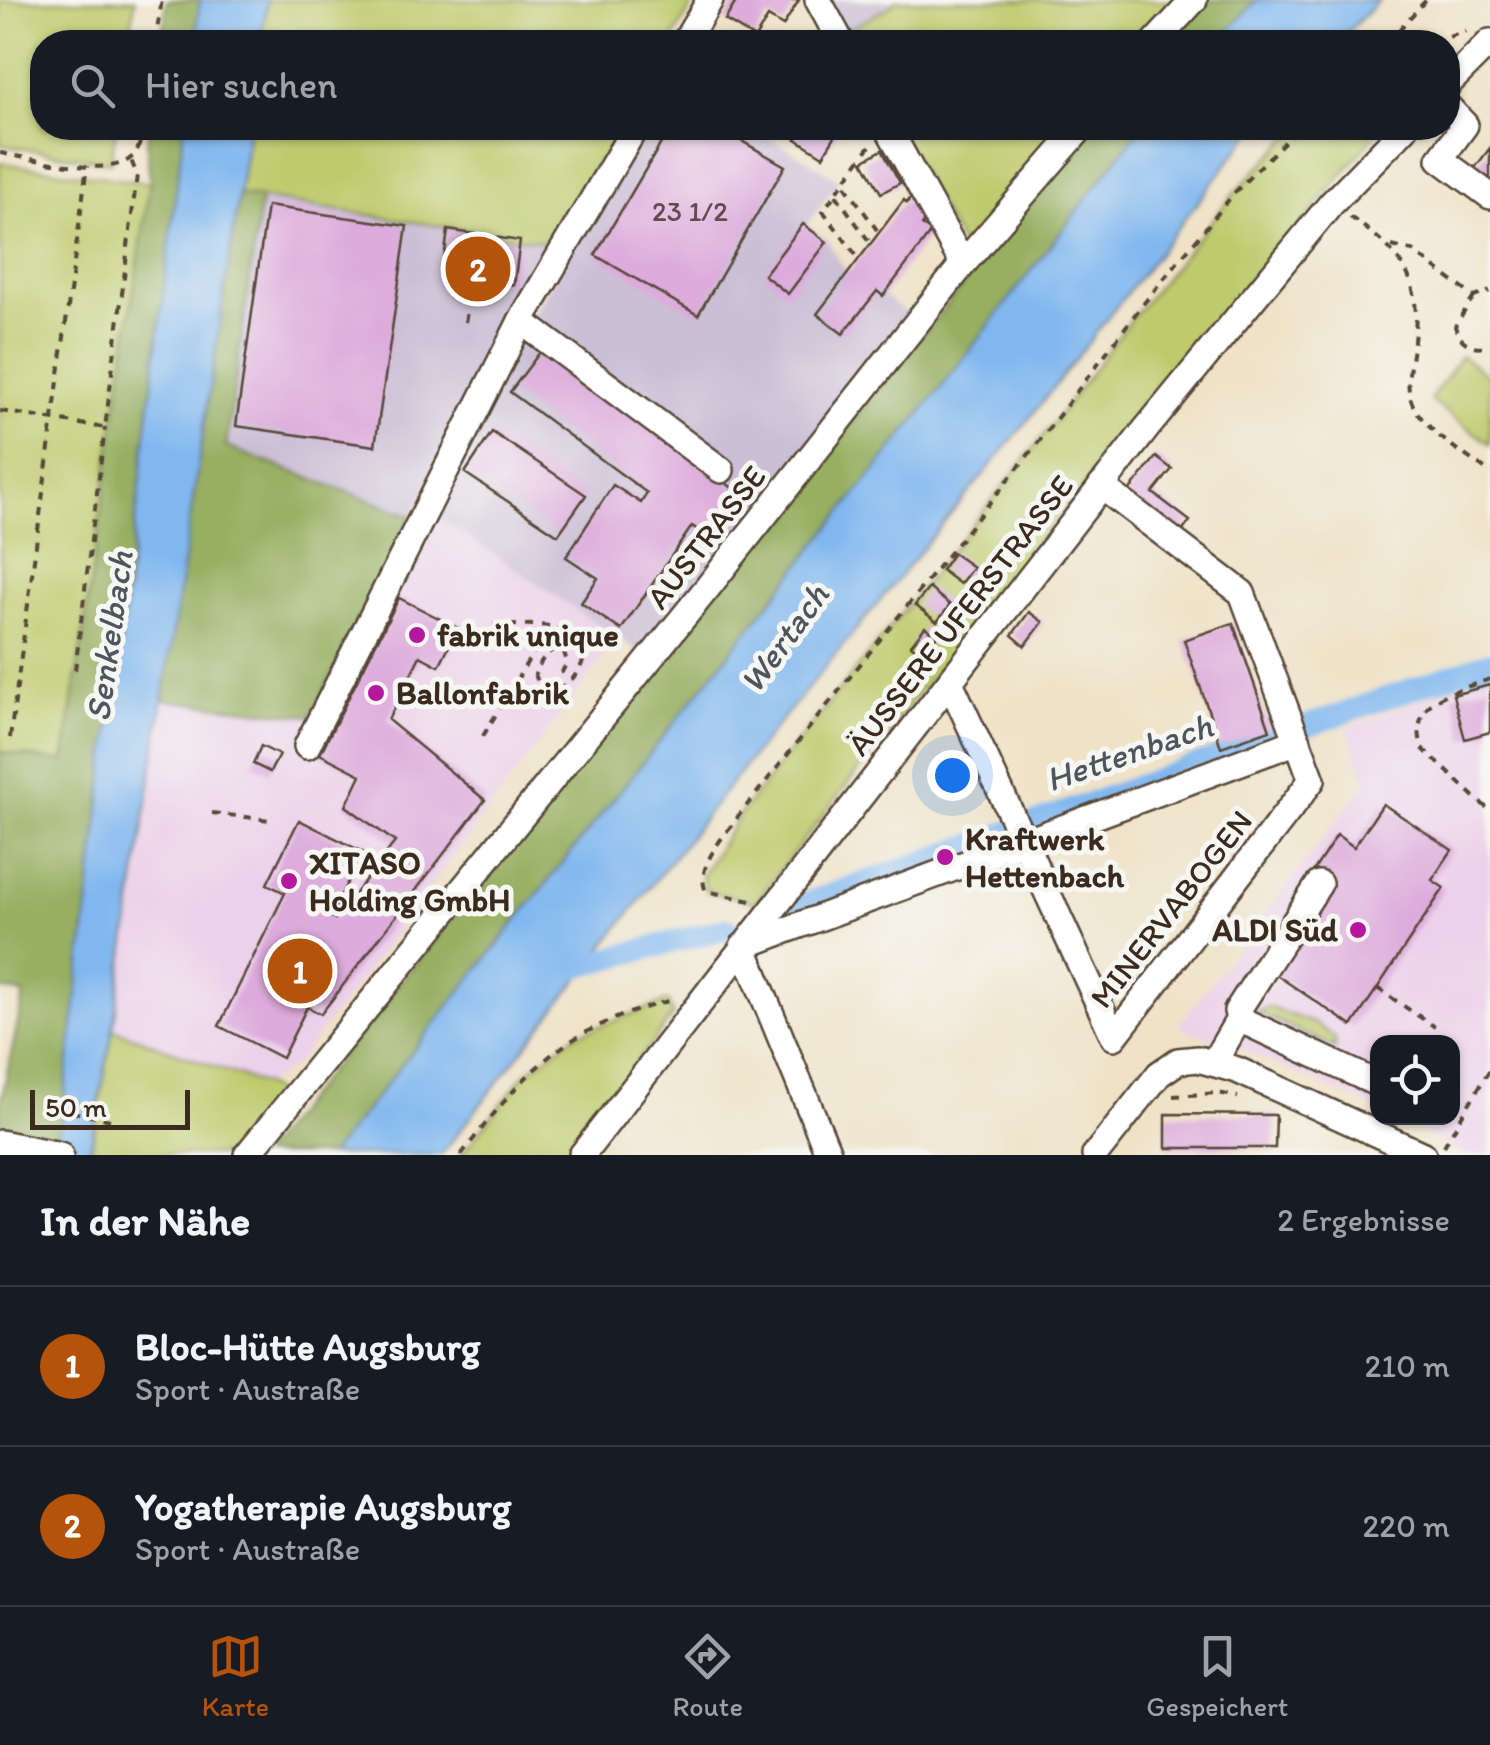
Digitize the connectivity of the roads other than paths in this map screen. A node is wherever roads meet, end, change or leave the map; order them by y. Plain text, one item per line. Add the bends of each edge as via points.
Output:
1 (710, 0) edge
2 (818, 0) edge
3 (1194, 0) edge
4 (692, 30) edge
5 (834, 30) edge
6 (1166, 30) edge
7 (1483, 35) edge
8 (1460, 67) edge
9 (628, 140) edge
10 (885, 140) edge
11 (1071, 140) edge
12 (1393, 140) edge
13 (1454, 140) edge
14 (1490, 196) edge
15 (963, 264) junction
16 (521, 321) junction
17 (721, 470) dead end
18 (1101, 486) junction
19 (1156, 534) dead end
20 (950, 682) junction
21 (1298, 741) junction
22 (307, 746) dead end
23 (1023, 844) junction
24 (1319, 884) dead end
25 (742, 946) junction
26 (1239, 1019) junction
27 (1214, 1062) junction
28 (1370, 1080) edge
29 (1370, 1121) edge
30 (1377, 1125) edge
31 (0, 1143) edge
32 (60, 1155) edge
33 (247, 1155) edge
34 (582, 1155) edge
35 (829, 1155) edge
36 (1095, 1155) edge
37 (1422, 1155) edge

1 - 4 street
2 - 5 street
3 - 6 street
7 - 8 street
9 - 16 street
10 - 15 street
11 - 15 street, AUSTRASSE
12 - 18 street, ÄUSSERE UFERSTRASSE via 1331,204
13 - 14 street via 1440,159
15 - 33 street, AUSTRASSE
16 - 17 street
16 - 22 street
18 - 19 street
18 - 20 street, ÄUSSERE UFERSTRASSE
18 - 21 street via 1242,593
20 - 23 street
20 - 25 street, ÄUSSERE UFERSTRASSE
21 - 23 street
21 - 23 street, MINERVABOGEN via 1312,780 1114,1038
23 - 25 street
24 - 26 street via 1237,1011
25 - 34 street, ÄUSSERE UFERSTRASSE
25 - 35 street
26 - 27 street
26 - 28 street
27 - 29 street
27 - 36 street via 1178,1061 1159,1074
30 - 37 street
31 - 32 street

